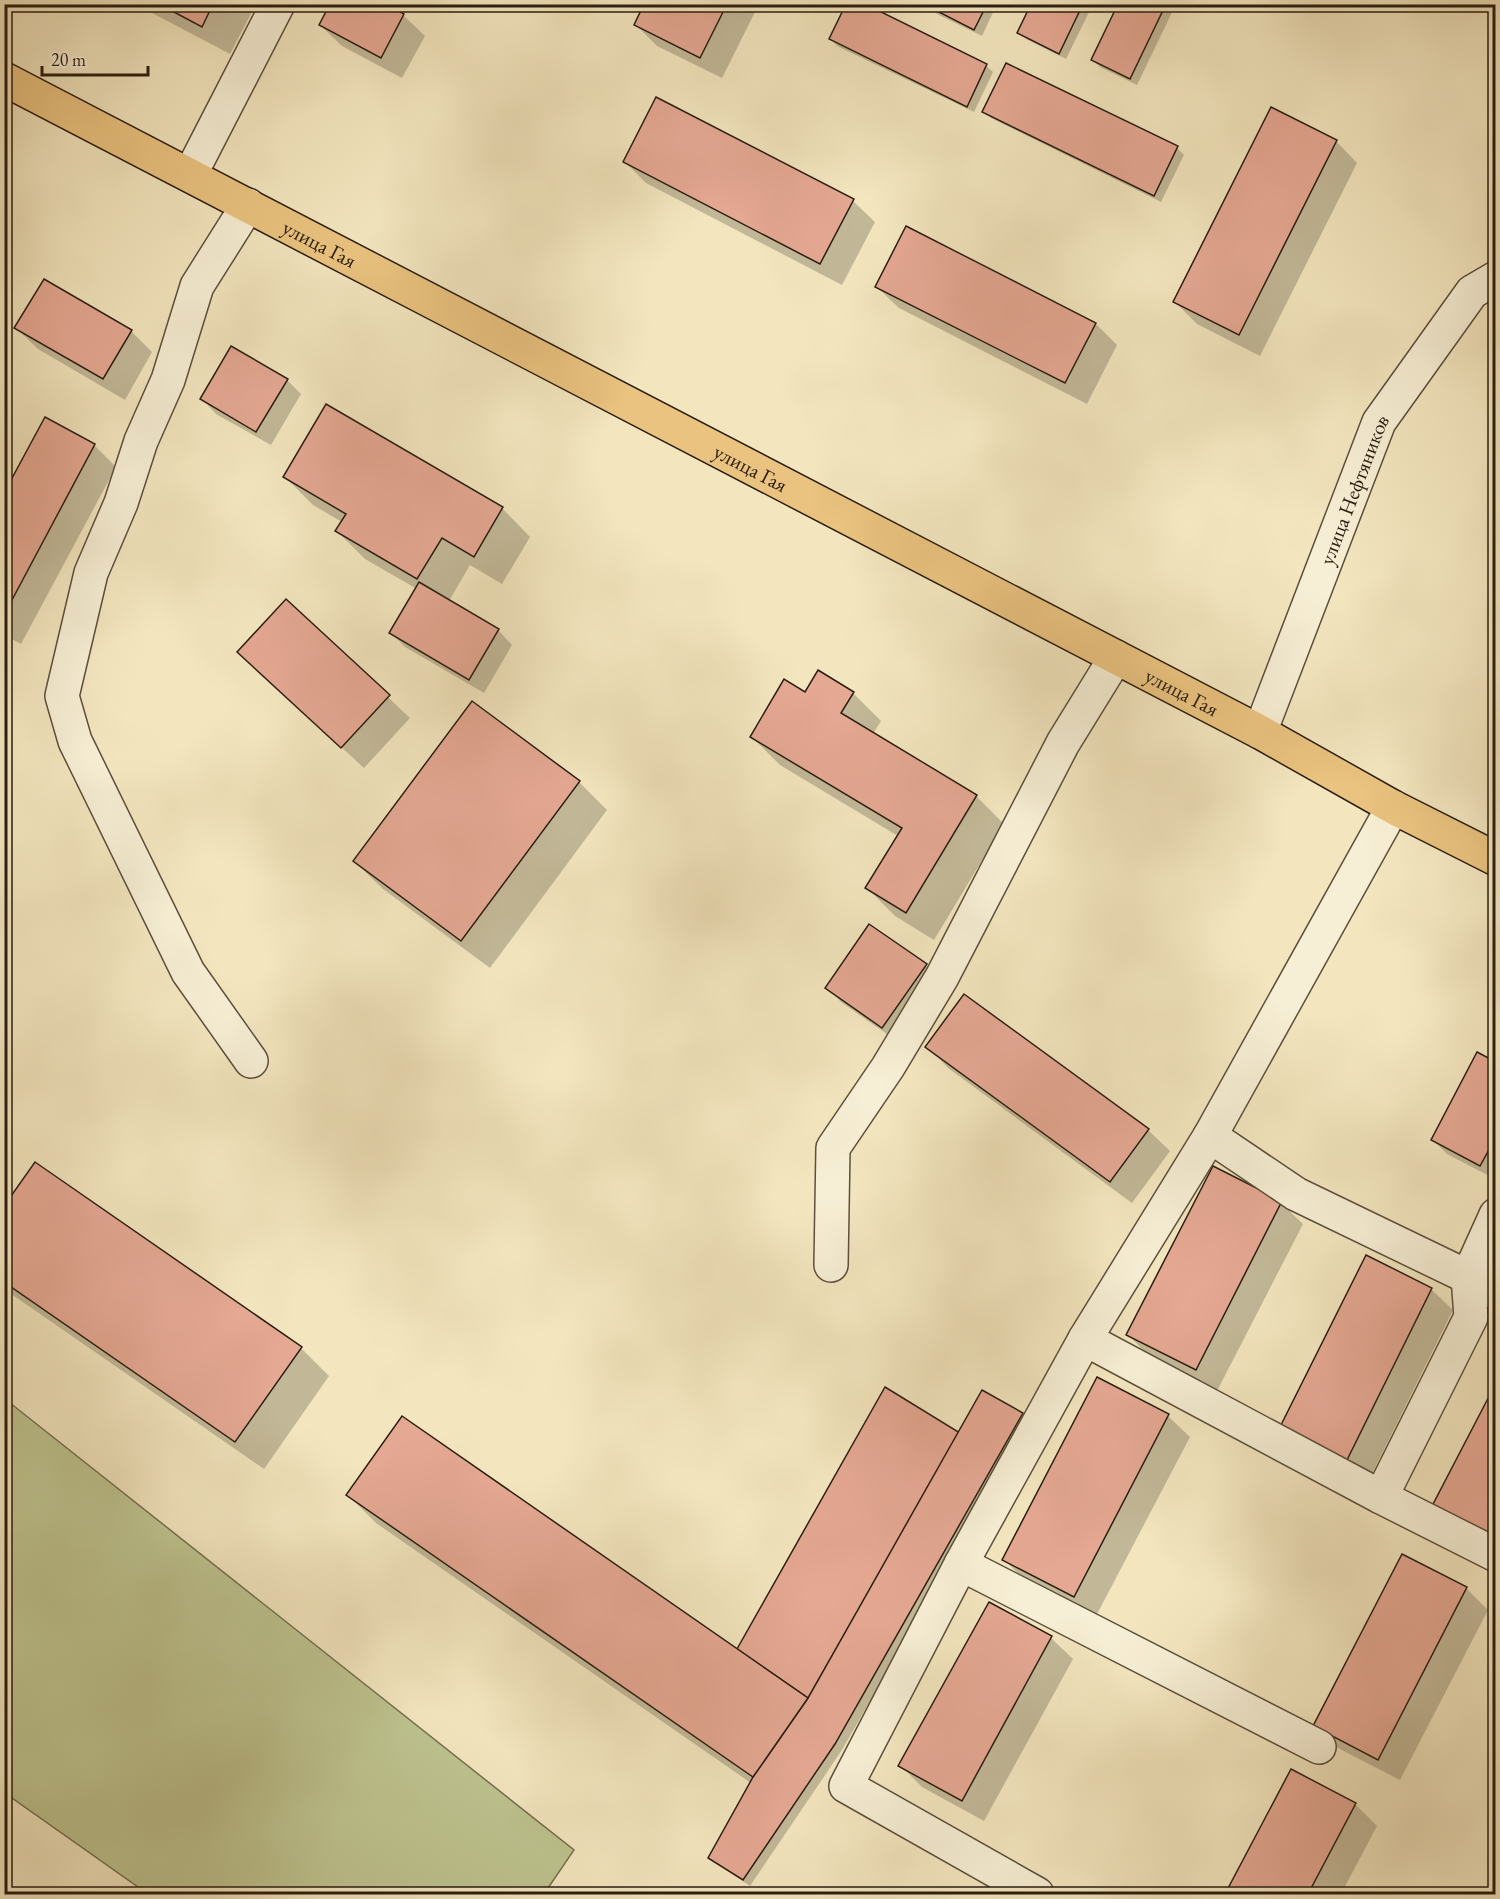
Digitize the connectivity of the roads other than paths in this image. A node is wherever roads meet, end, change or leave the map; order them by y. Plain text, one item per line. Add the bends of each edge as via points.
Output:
1 (278, 4) edge
2 (5, 80) edge
3 (190, 175) junction
4 (248, 205) junction
5 (1496, 278) edge
6 (1116, 657) junction
7 (1260, 732) junction
8 (1393, 807) junction
9 (1496, 860) edge
10 (251, 1061) dead end
11 (1210, 1136) junction
12 (1496, 1215) edge
13 (831, 1265) dead end
14 (1468, 1277) junction
15 (1496, 1293) edge
16 (1085, 1339) junction
17 (1382, 1497) junction
18 (1496, 1554) edge
19 (961, 1564) junction
20 (1319, 1747) dead end
21 (1037, 1894) edge

1 - 3 street
2 - 3 main road, улица Гая
3 - 4 main road, улица Гая
4 - 6 main road, улица Гая
4 - 10 street via 197,286 168,380 91,573 62,696 75,741 188,972
5 - 7 street, улица Нефтяников via 1472,292 1379,422
6 - 7 main road, улица Гая
6 - 13 street via 1063,743 942,977 833,1148
7 - 8 main road, улица Гая
8 - 9 main road, улица Гая
8 - 11 street
11 - 14 street via 1296,1194
11 - 16 street
12 - 14 street
14 - 15 street
14 - 17 street via 1471,1317
16 - 17 street
16 - 19 street
17 - 18 street
19 - 20 street
19 - 21 street via 846,1786

